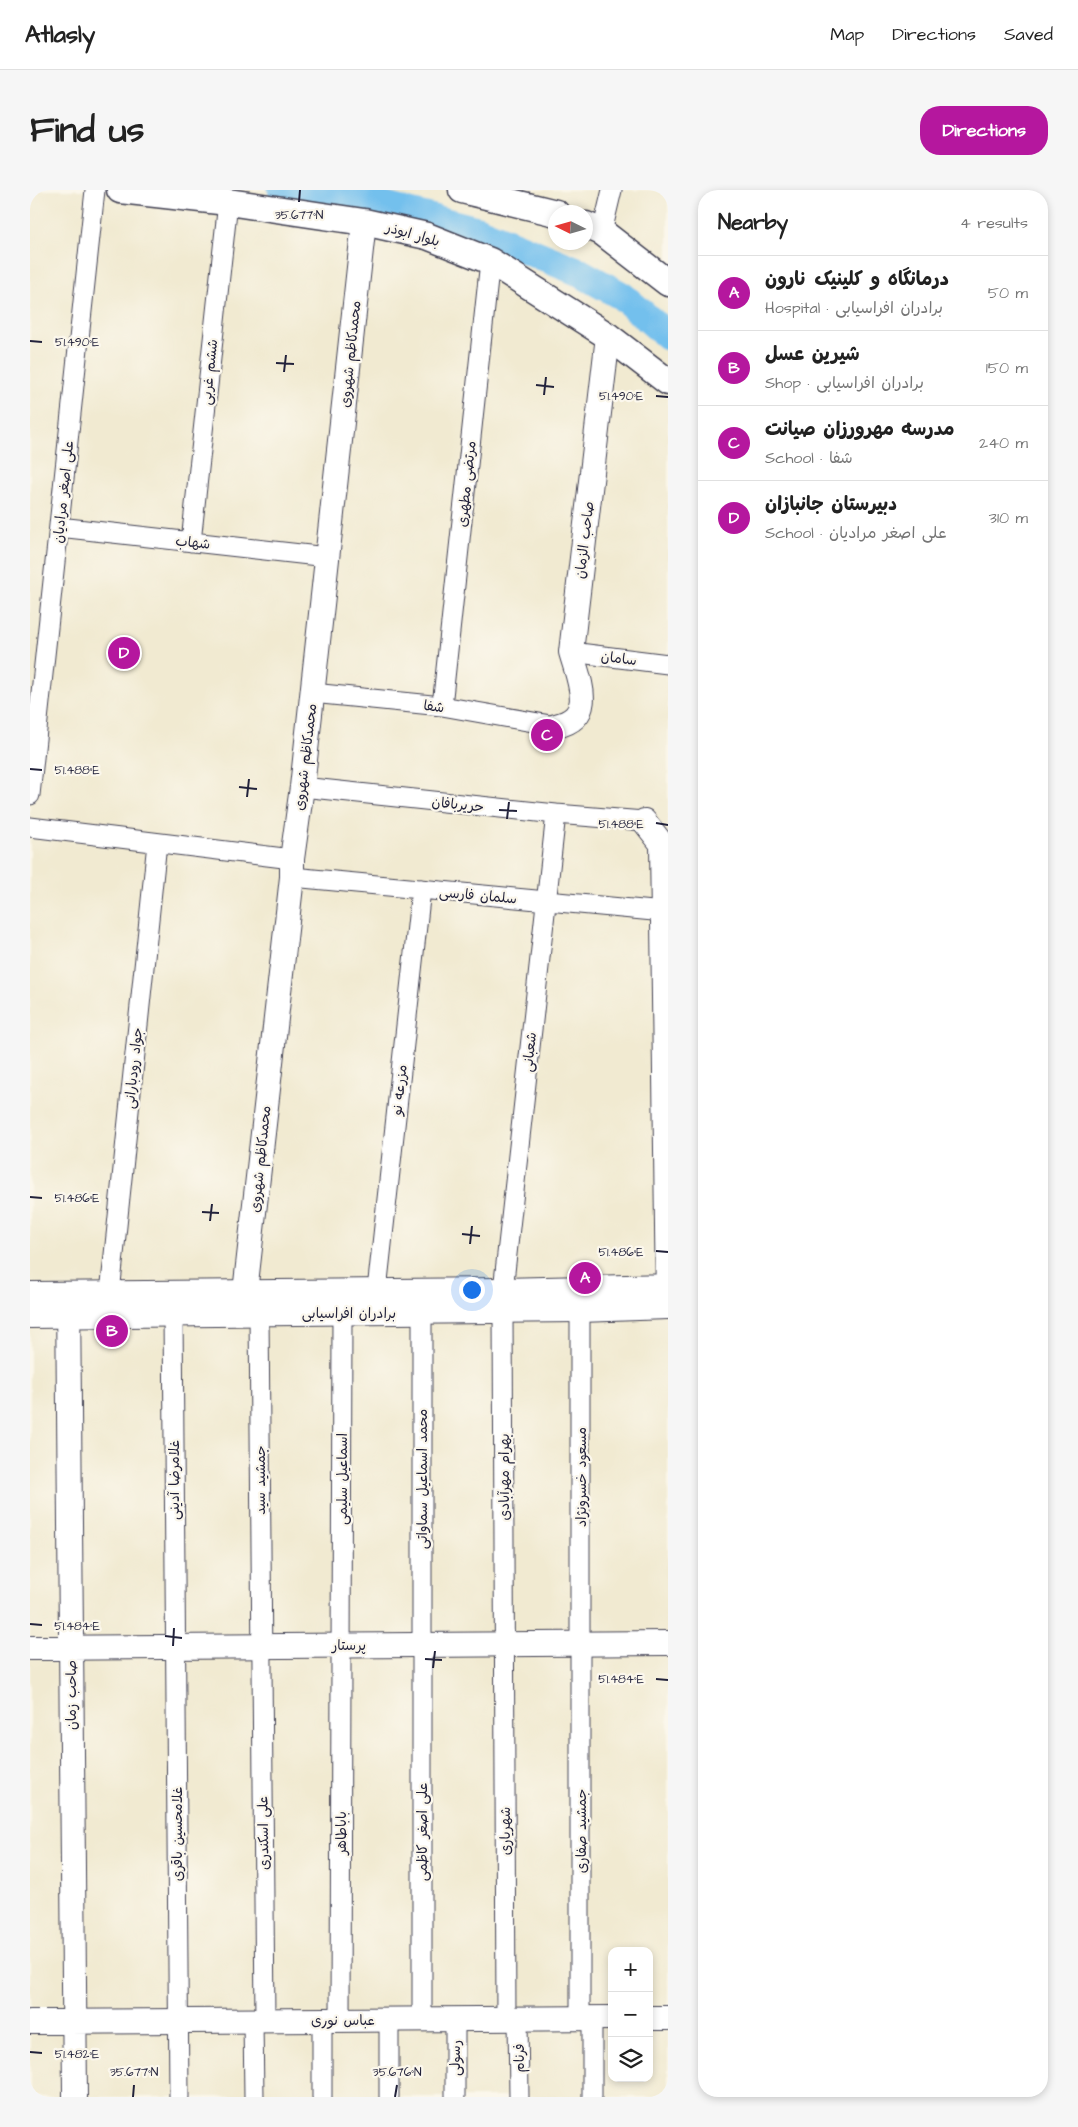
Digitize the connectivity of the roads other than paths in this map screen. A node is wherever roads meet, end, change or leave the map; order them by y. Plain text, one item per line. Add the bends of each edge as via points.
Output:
1 (95, 190) edge
2 (120, 190) edge
3 (462, 190) edge
4 (612, 190) edge
5 (503, 195) edge
6 (228, 202) junction
7 (548, 210) edge
8 (364, 222) junction
9 (594, 229) edge
10 (490, 261) junction
11 (668, 283) edge
12 (608, 336) junction
13 (668, 382) edge
14 (59, 527) junction
15 (191, 542) junction
16 (327, 557) junction
17 (571, 652) junction
18 (668, 664) edge
19 (312, 693) junction
20 (442, 706) junction
21 (556, 726) joint
22 (32, 758) edge
23 (302, 787) junction
24 (30, 795) edge
25 (556, 814) junction
26 (644, 821) joint
27 (30, 827) edge
28 (157, 842) junction
29 (292, 868) junction
30 (422, 889) junction
31 (546, 901) junction
32 (664, 912) junction
33 (668, 1286) edge
34 (377, 1290) junction
35 (110, 1292) junction
36 (246, 1292) junction
37 (30, 1294) edge
38 (503, 1301) junction
39 (68, 1304) junction
40 (668, 1306) edge
41 (580, 1310) junction
42 (422, 1312) junction
43 (173, 1313) junction
44 (259, 1313) junction
45 (342, 1313) junction
46 (30, 1316) edge
47 (581, 1643) junction
48 (668, 1643) edge
49 (504, 1644) junction
50 (341, 1645) junction
51 (422, 1645) junction
52 (261, 1646) junction
53 (175, 1647) junction
54 (30, 1648) edge
55 (71, 1648) junction
56 (595, 2018) edge
57 (653, 2018) edge
58 (668, 2018) edge
59 (422, 2019) junction
60 (455, 2019) junction
61 (512, 2019) junction
62 (259, 2020) junction
63 (331, 2020) junction
64 (389, 2020) junction
65 (74, 2021) junction
66 (178, 2021) junction
67 (30, 2022) edge
68 (75, 2097) edge
69 (178, 2097) edge
70 (254, 2097) edge
71 (322, 2097) edge
72 (389, 2097) edge
73 (455, 2097) edge
74 (519, 2097) edge
75 (592, 2097) edge

1 - 14 street, علی اصغر مرادیان
2 - 6 main road, بلوار ابوذر
3 - 5 main road
4 - 9 street
5 - 7 main road
6 - 8 main road, بلوار ابوذر
6 - 15 street, ششم غربی
8 - 10 main road, بلوار ابوذر via 427,236
8 - 16 street, محمدکاظم شهروی
9 - 11 main road
10 - 12 main road, بلوار ابوذر
10 - 20 street, مرتضی مطهری
12 - 13 main road, بلوار ابوذر
12 - 17 street, صاحب الزمان
14 - 15 street, شهاب
14 - 22 street, علی اصغر مرادیان
15 - 16 street, شهاب
16 - 19 street, محمدکاظم شهروی
17 - 18 street, سامان
17 - 21 street, صاحب الزمان via 582,697 579,715 569,723
19 - 20 street, شفا
19 - 23 street, محمدکاظم شهروی
20 - 21 street, شفا
22 - 24 street, علی اصغر مرادیان
23 - 25 street, حریربافان
23 - 29 street, محمدکاظم شهروی
25 - 26 street, حریربافان
25 - 31 street, شعبانی
26 - 32 street via 662,844
27 - 28 street
28 - 29 street
28 - 35 street, جواد رودبارانی
29 - 30 street, سلمان فارسی
29 - 36 street, محمدکاظم شهروی
30 - 31 street, سلمان فارسی
30 - 34 street, مزرعه نو
31 - 32 street, سلمان فارسی
31 - 38 street, شعبانی
32 - 33 street
33 - 38 street, برادران افراسیابی
33 - 40 street
34 - 36 street, برادران افراسیابی
34 - 38 street, برادران افراسیابی
35 - 36 street, برادران افراسیابی
35 - 39 street, برادران افراسیابی
37 - 39 street, برادران افراسیابی
38 - 41 street, برادران افراسیابی
38 - 42 street, برادران افراسیابی
38 - 49 street, بهرام مهرآبادی
39 - 43 street, برادران افراسیابی
39 - 46 street, برادران افراسیابی
39 - 55 street, صاحب زمان
40 - 41 street, برادران افراسیابی
41 - 47 street, مسعود خسرونژاد
42 - 45 street, برادران افراسیابی
42 - 51 street, محمد اسماعیل سماواتی
43 - 44 street, برادران افراسیابی
43 - 53 street, غلامرضا آدینی
44 - 45 street, برادران افراسیابی
44 - 52 street, جمشید سید
45 - 50 street, اسماعیل سلیمی
47 - 48 street, پرستار
47 - 49 street, پرستار
47 - 56 street, جمشید صفاری
49 - 51 street, پرستار
49 - 61 street, شهریاری
50 - 51 street, پرستار
50 - 52 street, پرستار
50 - 63 street, باباطاهر
51 - 59 street, علی اصغر کاظمی
52 - 53 street, پرستار
52 - 62 street, علی اسکندری
53 - 55 street, پرستار
53 - 66 street, غلامحسین باقری
54 - 55 street, پرستار
55 - 65 street, صاحب زمان
56 - 61 street, عباس نوری
56 - 75 street, جمشید صفاری
57 - 58 street
59 - 60 street, عباس نوری
59 - 64 street, عباس نوری
60 - 61 street, عباس نوری
60 - 73 street, رسولى
61 - 74 street, فرنام
62 - 63 street, عباس نوری
62 - 66 street, عباس نوری
62 - 70 street, علی اسکندری
63 - 64 street, عباس نوری
63 - 71 street, باباطاهر
64 - 72 street
65 - 66 street, عباس نوری
65 - 67 street, عباس نوری
65 - 68 street, صاحب زمان
66 - 69 street, غلامحسین باقری

